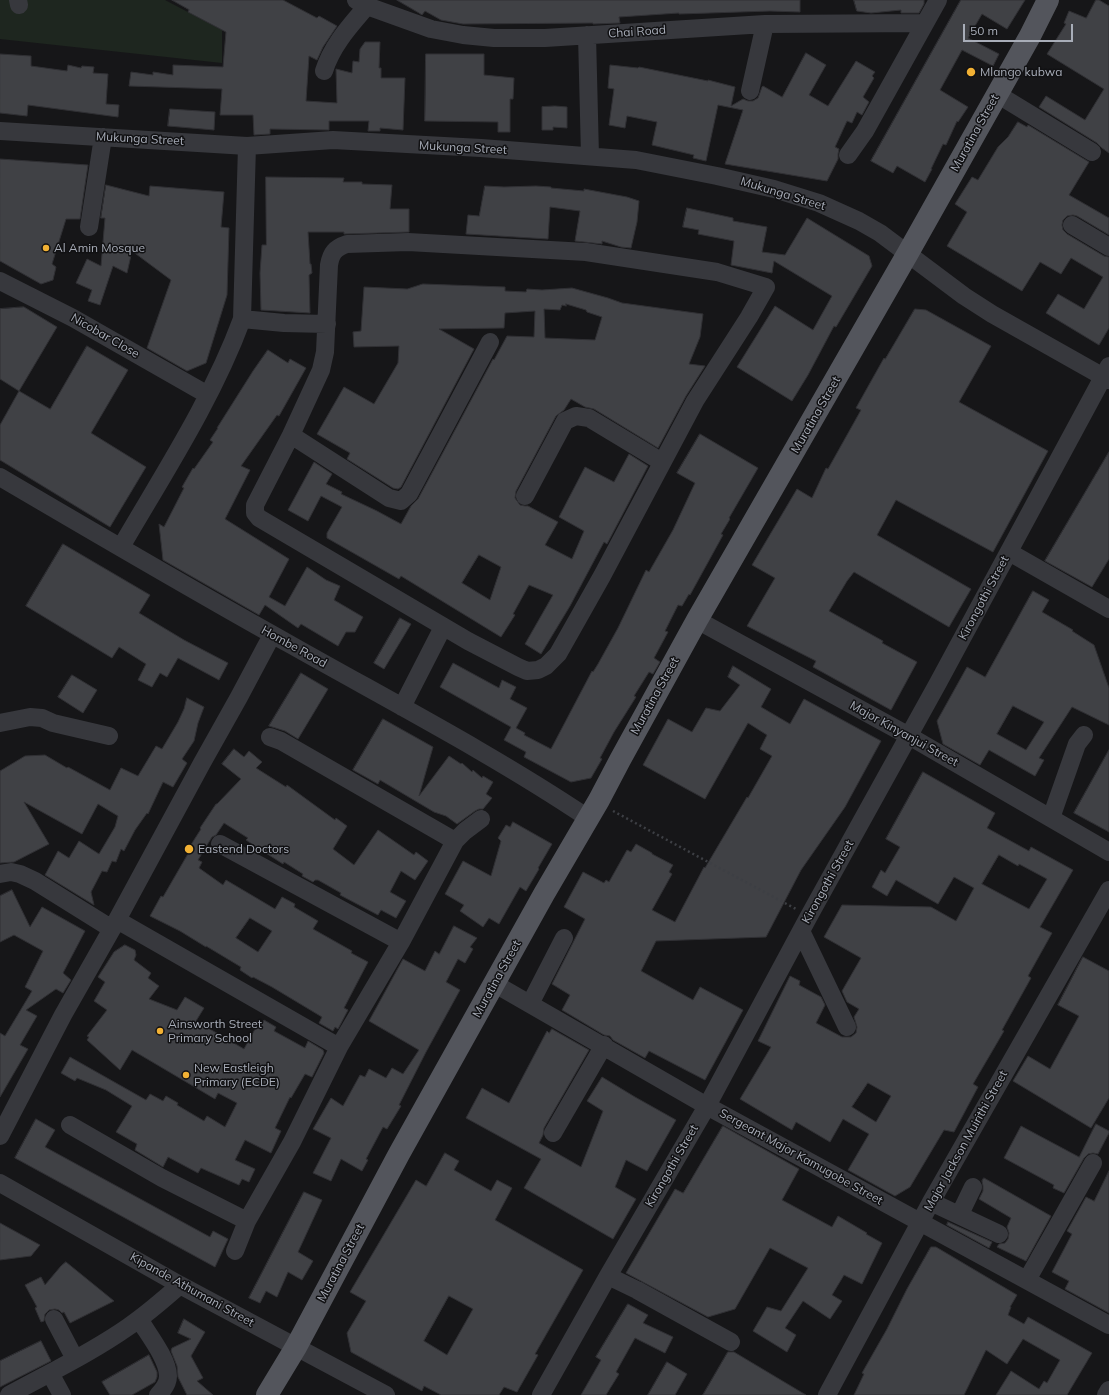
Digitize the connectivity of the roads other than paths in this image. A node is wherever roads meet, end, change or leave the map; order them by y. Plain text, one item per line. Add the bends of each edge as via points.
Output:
1 (938, 0) edge
2 (1048, 0) edge
3 (361, 3) edge
4 (925, 23) junction
5 (765, 24) junction
6 (587, 35) junction
7 (324, 71) dead end
8 (750, 91) dead end
9 (997, 94) junction
10 (0, 131) edge
11 (103, 137) junction
12 (247, 146) junction
13 (1092, 152) dead end
14 (848, 155) dead end
15 (590, 156) junction
16 (1072, 224) dead end
17 (90, 227) dead end
18 (1109, 247) edge
19 (908, 253) junction
20 (0, 281) edge
21 (242, 319) junction
22 (327, 324) junction
23 (490, 342) dead end
24 (1107, 374) edge
25 (208, 395) junction
26 (290, 436) junction
27 (662, 462) junction
28 (0, 477) edge
29 (525, 496) dead end
30 (121, 547) junction
31 (1009, 552) junction
32 (1109, 609) edge
33 (697, 620) junction
34 (443, 627) junction
35 (272, 634) junction
36 (402, 707) junction
37 (0, 723) edge
38 (1084, 735) dead end
39 (109, 736) dead end
40 (909, 736) junction
41 (270, 737) dead end
42 (594, 809) junction
43 (1051, 818) junction
44 (481, 819) dead end
45 (455, 841) junction
46 (220, 844) dead end
47 (1109, 852) edge
48 (0, 874) edge
49 (1109, 890) edge
50 (805, 923) junction
51 (115, 924) junction
52 (564, 938) dead end
53 (401, 942) junction
54 (495, 984) junction
55 (530, 1004) junction
56 (847, 1027) dead end
57 (604, 1045) junction
58 (339, 1047) junction
59 (707, 1106) junction
60 (70, 1125) dead end
61 (553, 1133) dead end
62 (0, 1136) edge
63 (1093, 1163) dead end
64 (0, 1183) edge
65 (973, 1187) dead end
66 (931, 1202) junction
67 (960, 1214) junction
68 (247, 1222) junction
69 (920, 1222) junction
70 (999, 1234) dead end
71 (235, 1251) dead end
72 (608, 1276) junction
73 (1028, 1280) junction
74 (180, 1285) junction
75 (54, 1318) dead end
76 (139, 1320) junction
77 (1109, 1325) edge
78 (731, 1342) dead end
79 (296, 1347) junction
80 (75, 1359) junction
81 (50, 1373) junction
82 (1109, 1390) edge
83 (9, 1395) edge
84 (62, 1395) edge
85 (158, 1395) edge
86 (268, 1395) edge
87 (386, 1395) edge
88 (541, 1395) edge
89 (827, 1395) edge
90 (1106, 1395) edge

1 - 4 street
2 - 9 main road, Muratina Street
3 - 6 street, Chai Road via 431,29 462,35 545,38
3 - 7 street via 328,57
4 - 5 street, Chai Road
4 - 14 street via 865,131
5 - 6 street, Chai Road
5 - 8 street
6 - 15 street
9 - 13 street
9 - 19 main road, Muratina Street
10 - 11 street, Mukunga Street
11 - 12 street, Mukunga Street
11 - 17 street
12 - 15 street, Mukunga Street via 333,140
12 - 21 street
15 - 19 street, Mukunga Street via 636,160 717,176 819,203 859,221
16 - 18 street
19 - 24 street, Mukunga Street via 992,314
19 - 33 main road, Muratina Street
20 - 25 street, Nicobar Close via 74,318
21 - 22 street
21 - 25 street
22 - 26 street via 321,370
22 - 27 street via 330,258 339,247 347,244 408,242 586,252 717,272 766,287 695,401
23 - 26 street via 409,494 401,501 389,498
24 - 31 street, Kirongothi Street
25 - 30 street
26 - 34 street via 255,505 255,513 259,518
27 - 29 street via 589,418 576,416 565,422
27 - 34 street via 558,654 546,666 527,671
28 - 30 street, Hombe Road
30 - 35 street, Hombe Road
31 - 32 street
31 - 40 street, Kirongothi Street
33 - 40 street, Major Kinyanjui Street
33 - 42 main road, Muratina Street
34 - 36 street
35 - 36 street, Hombe Road
35 - 51 street
36 - 42 street, Hombe Road via 551,793
37 - 39 street via 30,717 42,718
38 - 43 street via 1077,744
40 - 43 street, Major Kinyanjui Street
40 - 50 street, Kirongothi Street
41 - 45 street
42 - 54 main road, Muratina Street
43 - 47 street, Major Kinyanjui Street
44 - 45 street
45 - 53 street
46 - 53 street
48 - 51 street via 20,874
49 - 66 street, Major Jackson Muirithi Street
50 - 56 street
50 - 59 street, Kirongothi Street
51 - 58 street
51 - 62 street via 63,1015
52 - 55 street
53 - 58 street
54 - 55 street, Sergeant Major Kamugobe Street
54 - 79 main road, Muratina Street
55 - 57 street, Sergeant Major Kamugobe Street
57 - 59 street, Sergeant Major Kamugobe Street
57 - 61 street
58 - 68 street via 292,1142
59 - 69 street, Sergeant Major Kamugobe Street
59 - 72 street, Kirongothi Street
60 - 68 street via 162,1178
63 - 73 street
64 - 74 street, Kipande Athumani Street
65 - 67 street
66 - 67 street
66 - 69 street, Major Jackson Muirithi Street
67 - 70 street
68 - 71 street
69 - 73 street, Sergeant Major Kamugobe Street
69 - 89 street, Major Jackson Muirithi Street
72 - 78 street
72 - 88 street, Kirongothi Street
73 - 77 street, Sergeant Major Kamugobe Street
74 - 76 street
74 - 79 street, Kipande Athumani Street
75 - 80 street
76 - 80 street
76 - 85 street via 165,1361 168,1376 165,1388
79 - 86 main road, Muratina Street
79 - 87 street, Kipande Athumani Street
80 - 81 street
81 - 83 street
81 - 84 street
82 - 90 street

